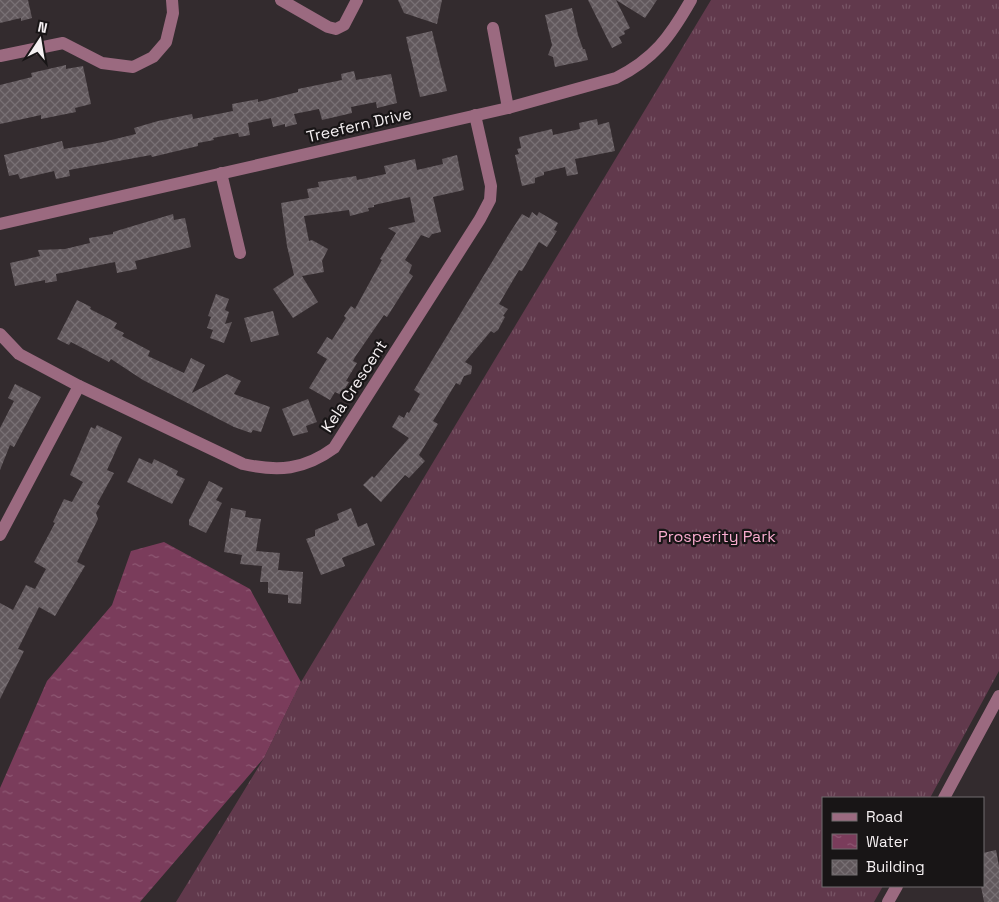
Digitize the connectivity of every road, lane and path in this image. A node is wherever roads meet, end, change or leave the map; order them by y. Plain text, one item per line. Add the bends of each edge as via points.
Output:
1 (172, 0) edge
2 (281, 0) edge
3 (358, 0) edge
4 (691, 0) edge
5 (493, 28) dead end
6 (0, 56) edge
7 (508, 108) junction
8 (475, 115) junction
9 (221, 173) junction
10 (0, 224) edge
11 (240, 253) dead end
12 (0, 334) edge
13 (79, 386) junction
14 (0, 535) edge
15 (999, 696) edge
16 (945, 797) edge
17 (896, 887) edge
18 (888, 902) edge

1 - 6 street via 173,13 166,42 153,57 133,67 102,63 63,43
2 - 3 street via 336,29 344,25
4 - 7 street, Treefern Drive via 660,47 630,70 616,78
5 - 7 street
7 - 8 street, Treefern Drive
8 - 9 street, Treefern Drive
8 - 13 street, Kela Crescent via 491,186 490,200 334,448 320,458 298,466 269,470 243,464
9 - 10 street, Treefern Drive
9 - 11 street
12 - 13 street, Kela Crescent via 19,354
13 - 14 street
15 - 16 street
17 - 18 street

